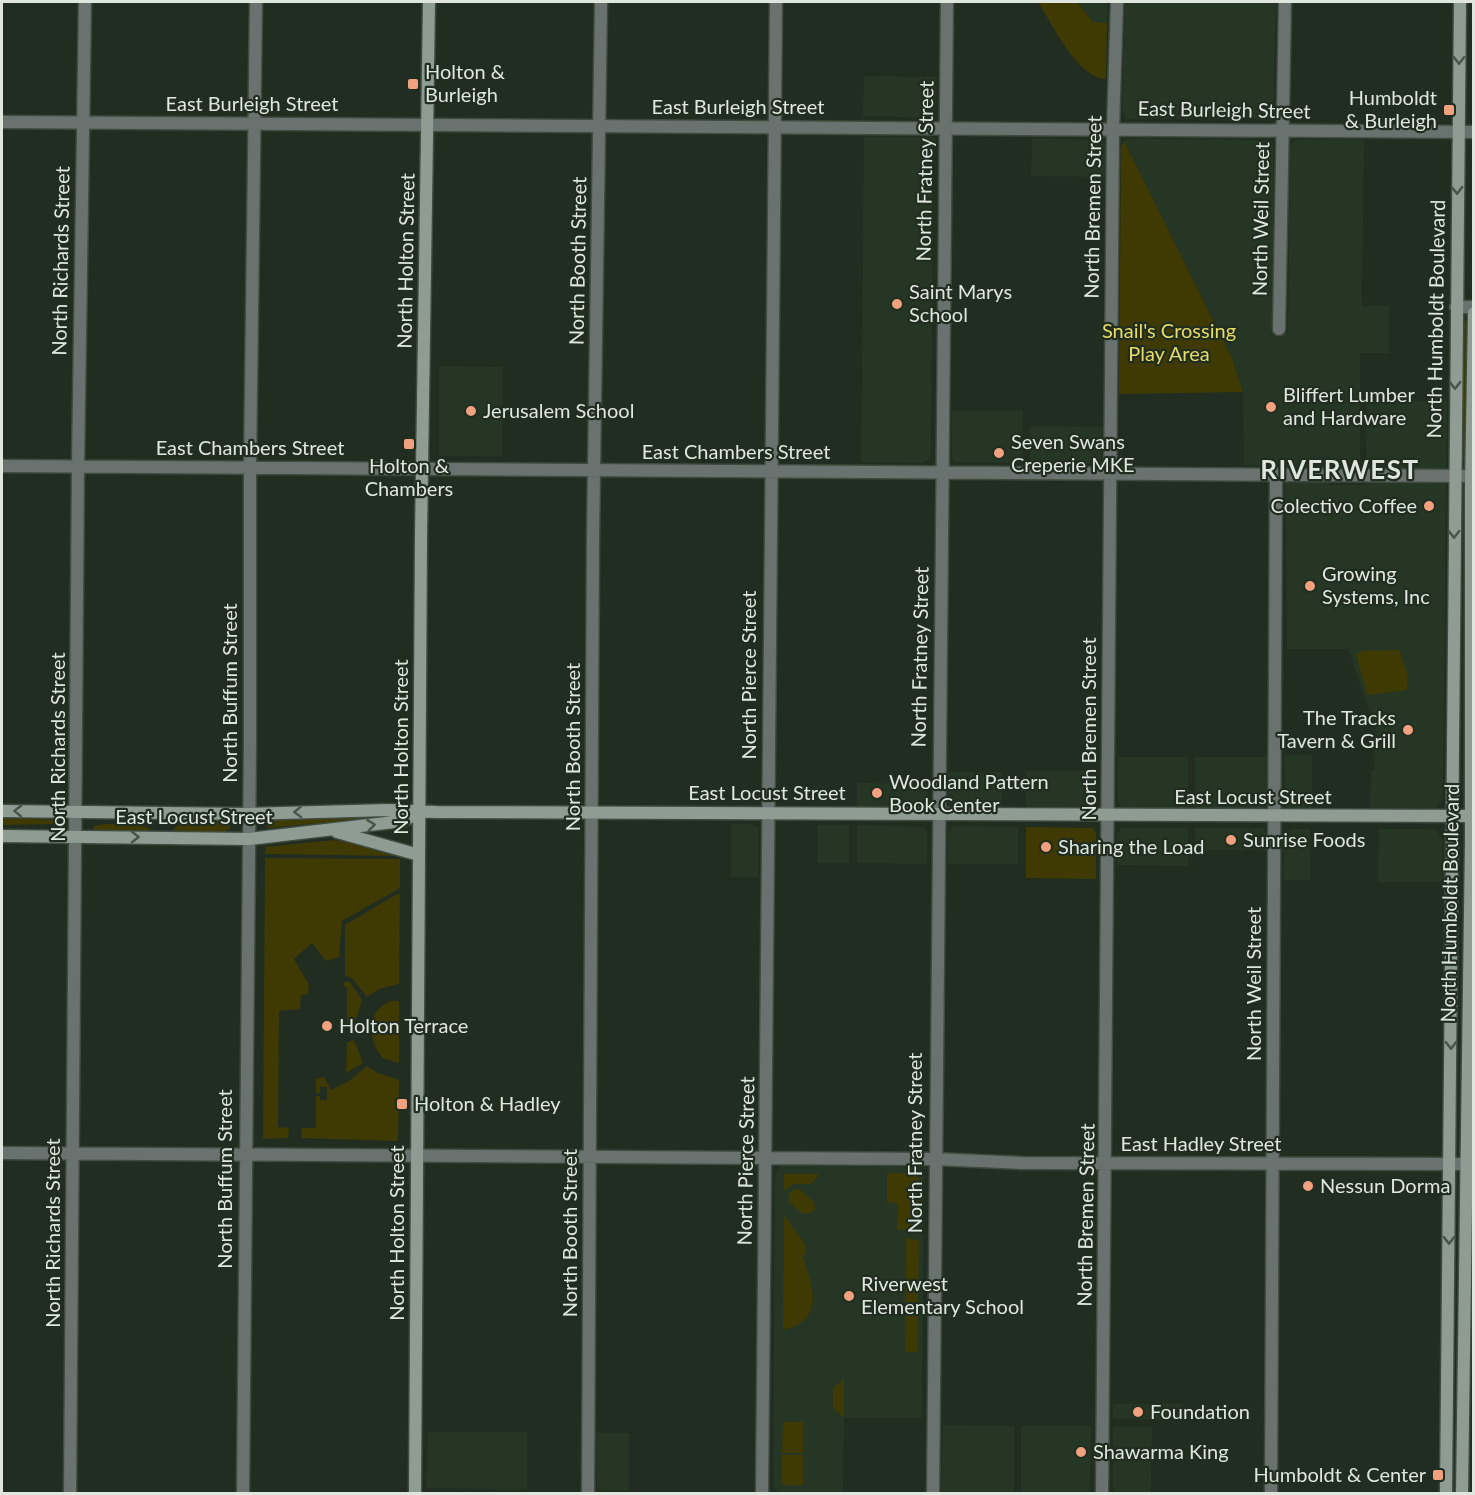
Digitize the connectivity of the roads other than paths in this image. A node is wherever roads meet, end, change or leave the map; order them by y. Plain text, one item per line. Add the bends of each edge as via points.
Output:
1 (85, 2) edge
2 (256, 2) edge
3 (429, 2) edge
4 (601, 2) edge
5 (776, 2) edge
6 (947, 2) edge
7 (1117, 2) edge
8 (1285, 2) edge
9 (1460, 2) edge
10 (2, 122) edge
11 (82, 123) junction
12 (253, 123) junction
13 (428, 124) junction
14 (599, 125) junction
15 (774, 126) junction
16 (944, 127) junction
17 (1113, 128) junction
18 (1282, 131) junction
19 (1458, 132) junction
20 (1473, 132) edge
21 (1456, 308) junction
22 (1473, 308) edge
23 (1473, 313) edge
24 (1279, 329) dead end
25 (2, 466) edge
26 (78, 466) junction
27 (250, 467) junction
28 (422, 469) junction
29 (595, 471) junction
30 (771, 472) junction
31 (942, 472) junction
32 (1110, 473) junction
33 (1276, 474) junction
34 (1454, 476) junction
35 (1471, 476) junction
36 (2, 811) edge
37 (77, 812) junction
38 (420, 812) junction
39 (593, 812) junction
40 (768, 813) junction
41 (249, 814) junction
42 (938, 814) junction
43 (1107, 816) junction
44 (1452, 816) junction
45 (1472, 816) edge
46 (1275, 817) junction
47 (327, 830) junction
48 (2, 836) edge
49 (77, 836) junction
50 (249, 839) junction
51 (419, 855) junction
52 (2, 1153) edge
53 (73, 1154) junction
54 (244, 1154) junction
55 (417, 1155) junction
56 (766, 1158) junction
57 (590, 1159) junction
58 (935, 1159) junction
59 (1450, 1163) junction
60 (1106, 1164) junction
61 (1273, 1164) junction
62 (1465, 1164) junction
63 (70, 1494) edge
64 (243, 1494) edge
65 (415, 1494) edge
66 (588, 1494) edge
67 (762, 1494) edge
68 (933, 1494) edge
69 (1101, 1494) edge
70 (1271, 1494) edge
71 (1446, 1494) edge
72 (1462, 1494) edge

1 - 11 street, North Richards Street
2 - 12 street, North Buffum Street
3 - 13 main road, North Holton Street
4 - 14 street, North Booth Street
5 - 15 street, North Pierce Street
6 - 16 street, North Fratney Street
7 - 17 street, North Bremen Street
8 - 18 street, North Weil Street
9 -> 19 main road, North Humboldt Boulevard
10 - 11 street, East Burleigh Street
11 - 12 street, East Burleigh Street
11 - 26 street, North Richards Street
12 - 13 street, East Burleigh Street
12 - 27 street, North Buffum Street
13 - 14 street, East Burleigh Street
13 - 28 main road, North Holton Street
14 - 15 street, East Burleigh Street
14 - 29 street, North Booth Street
15 - 16 street, East Burleigh Street
15 - 30 street, North Pierce Street
16 - 17 street, East Burleigh Street
16 - 31 street, North Fratney Street
17 - 18 street, East Burleigh Street
17 - 32 street, North Bremen Street
18 - 19 street, East Burleigh Street
18 - 24 street, North Weil Street
19 - 20 street, East Burleigh Street
19 -> 21 main road, North Humboldt Boulevard
21 - 22 street
21 -> 34 main road, North Humboldt Boulevard
23 - 35 main road, North Humboldt Boulevard
25 - 26 street, East Chambers Street
26 - 27 street, East Chambers Street
26 - 37 street, North Richards Street
27 - 28 street, East Chambers Street
27 - 41 street, North Buffum Street
28 - 29 street, East Chambers Street
28 - 38 main road, North Holton Street
29 - 30 street, East Chambers Street
29 - 39 street, North Booth Street
30 - 31 street, East Chambers Street
30 - 40 street, North Pierce Street
31 - 32 street, East Chambers Street
31 - 42 street, North Fratney Street
32 - 33 street, East Chambers Street
32 - 43 street, North Bremen Street
33 - 34 street, East Chambers Street
33 - 46 street, North Weil Street
34 - 35 street, East Chambers Street
34 -> 44 main road, North Humboldt Boulevard
35 - 45 main road, North Humboldt Boulevard
37 -> 36 main road, East Locust Street
37 - 41 main road, East Locust Street
37 - 49 street, North Richards Street
38 - 39 main road, East Locust Street
38 -> 41 main road, East Locust Street
47 -> 38 main road, East Locust Street via 403,821
38 - 51 main road, North Holton Street
39 - 40 main road, East Locust Street
39 - 57 street, North Booth Street
40 - 42 main road, East Locust Street
40 - 56 street, North Pierce Street
41 - 50 street, North Buffum Street
42 - 43 main road, East Locust Street
42 - 58 street, North Fratney Street
43 - 46 main road, East Locust Street
43 - 60 street, North Bremen Street
44 - 45 main road, East Locust Street
44 - 46 main road, East Locust Street
44 -> 59 main road, North Humboldt Boulevard
45 - 62 main road, North Humboldt Boulevard
46 - 61 street, North Weil Street
47 - 50 main road, East Locust Street
47 - 51 main road
48 - 49 main road, East Locust Street
49 -> 50 main road, East Locust Street
49 - 53 street, North Richards Street
50 - 54 street, North Buffum Street
51 - 55 main road, North Holton Street
52 - 53 street, East Hadley Street
53 - 54 street, East Hadley Street
53 - 63 street, North Richards Street
54 - 55 street, East Hadley Street
54 - 64 street, North Buffum Street
55 - 57 street, East Hadley Street
55 - 65 main road, North Holton Street
56 - 57 street, East Hadley Street
56 - 58 street, East Hadley Street
56 - 67 street, North Pierce Street
57 - 66 street, North Booth Street
58 - 60 street, East Hadley Street
58 - 68 street, North Fratney Street
59 - 61 street, East Hadley Street
59 - 62 street, East Hadley Street
59 -> 71 main road, North Humboldt Boulevard
60 - 61 street, East Hadley Street
60 - 69 street, North Bremen Street
61 - 70 street, North Weil Street
62 - 72 main road, North Humboldt Boulevard

